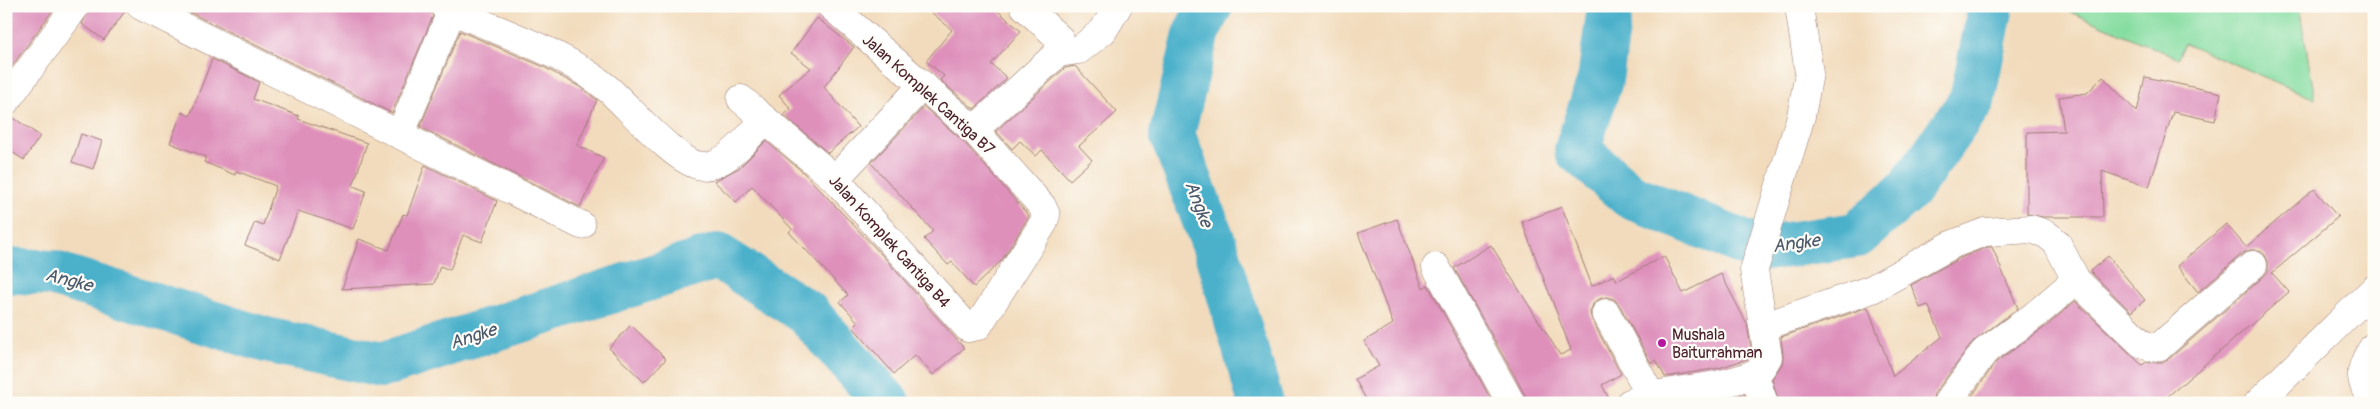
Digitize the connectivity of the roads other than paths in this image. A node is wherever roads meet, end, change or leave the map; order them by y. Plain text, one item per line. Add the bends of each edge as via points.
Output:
1 (76, 6) edge
2 (141, 6) edge
3 (831, 6) edge
4 (1024, 6) edge
5 (1118, 6) edge
6 (1799, 6) edge
7 (448, 8) edge
8 (1058, 53) junction
9 (923, 85) junction
10 (741, 99) dead end
11 (6, 101) edge
12 (765, 120) junction
13 (974, 130) junction
14 (400, 136) junction
15 (835, 179) junction
16 (581, 225) dead end
17 (2253, 265) dead end
18 (1436, 267) dead end
19 (2076, 280) junction
20 (2374, 289) edge
21 (1606, 313) dead end
22 (1764, 326) junction
23 (968, 328) joint
24 (2374, 346) edge
25 (1754, 374) junction
26 (1640, 399) edge
27 (1512, 403) edge
28 (1764, 403) edge
29 (1947, 403) edge
30 (2258, 403) edge
31 (2373, 403) edge

1 - 11 street
2 - 14 street
3 - 9 street, Jalan Komplek Cantiga B7
4 - 8 street via 1060,39
5 - 8 street via 1097,36 1078,50
6 - 22 street via 1809,74 1802,116 1754,270
7 - 12 street via 579,69 605,86 674,153 690,164 704,166 717,163
7 - 14 street
8 - 13 street
9 - 13 street, Jalan Komplek Cantiga B7
9 - 15 street
10 - 12 street, Jalan Komplek Cantiga B4
12 - 15 street, Jalan Komplek Cantiga B4
13 - 23 street, Jalan Komplek Cantiga B7 via 1042,206 1046,215 978,326
14 - 16 street
15 - 23 street, Jalan Komplek Cantiga B4
17 - 19 street via 2160,346 2152,347 2142,344
18 - 27 street
19 - 22 street via 2057,243 2046,234 2031,229 1985,232 1953,244 1872,289
19 - 29 street via 1985,351
20 - 30 street
21 - 26 street
22 - 25 street via 1768,357
24 - 31 street via 2363,364 2361,378
25 - 26 street via 1711,386
25 - 28 street

